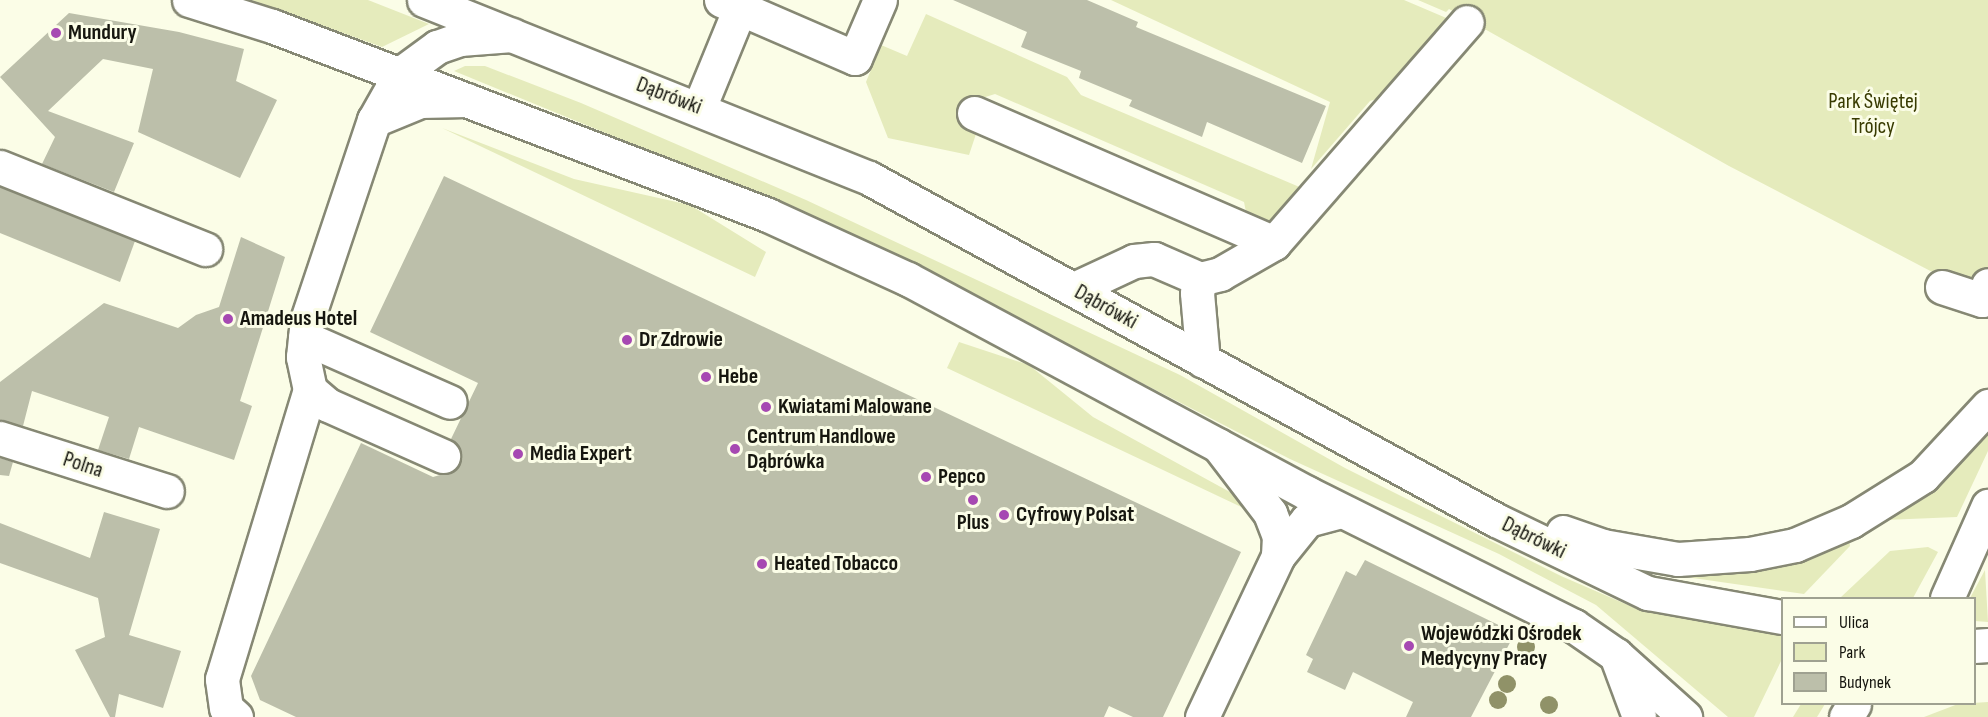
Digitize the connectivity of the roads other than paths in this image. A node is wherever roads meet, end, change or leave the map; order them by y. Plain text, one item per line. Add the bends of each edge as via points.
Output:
1 (189, 0) edge
2 (424, 0) edge
3 (880, 0) edge
4 (730, 4) edge
5 (1467, 22) dead end
6 (512, 35) junction
7 (400, 74) junction
8 (468, 100) junction
9 (699, 108) junction
10 (974, 113) dead end
11 (374, 120) junction
12 (0, 168) edge
13 (1274, 243) junction
14 (205, 249) dead end
15 (1200, 279) junction
16 (1988, 285) edge
17 (1942, 287) dead end
18 (1074, 289) junction
19 (305, 338) junction
20 (1203, 361) junction
21 (310, 390) junction
22 (450, 402) dead end
23 (1988, 406) edge
24 (0, 438) edge
25 (1217, 445) junction
26 (443, 456) dead end
27 (166, 491) dead end
28 (1988, 506) edge
29 (1341, 511) junction
30 (1496, 520) junction
31 (1278, 556) junction
32 (1947, 597) edge
33 (1781, 617) edge
34 (1616, 655) junction
35 (236, 717) edge
36 (1202, 717) edge
37 (1639, 717) edge
38 (1685, 717) edge

1 - 7 main road
2 - 6 main road, Dąbrówki
3 - 4 main road via 855,58
4 - 9 main road
5 - 13 main road
6 - 7 main road via 460,39 437,47
6 - 9 main road, Dąbrówki
7 - 8 main road
7 - 11 main road
8 - 11 main road via 420,100
8 - 25 main road via 768,215 839,247
9 - 18 main road, Dąbrówki via 869,178
10 - 13 main road
11 - 19 main road via 320,274
12 - 14 main road
13 - 15 main road via 1220,274
15 - 18 main road via 1154,259 1128,262
15 - 20 main road via 1197,293
16 - 17 main road via 1982,300
18 - 20 main road, Dąbrówki
19 - 21 main road via 303,357
19 - 22 main road
20 - 30 main road, Dąbrówki
21 - 26 main road via 328,405
21 - 35 main road via 222,679 226,708
23 - 30 main road via 1923,476 1851,522 1795,545 1750,554 1678,559 1603,546 1528,520
24 - 27 main road, Polna
25 - 29 main road
25 - 31 main road via 1270,513 1279,536
28 - 32 main road
29 - 31 main road via 1307,520
29 - 34 main road via 1529,602
30 - 33 main road, Dąbrówki via 1648,593
31 - 36 main road
34 - 37 main road
34 - 38 main road

